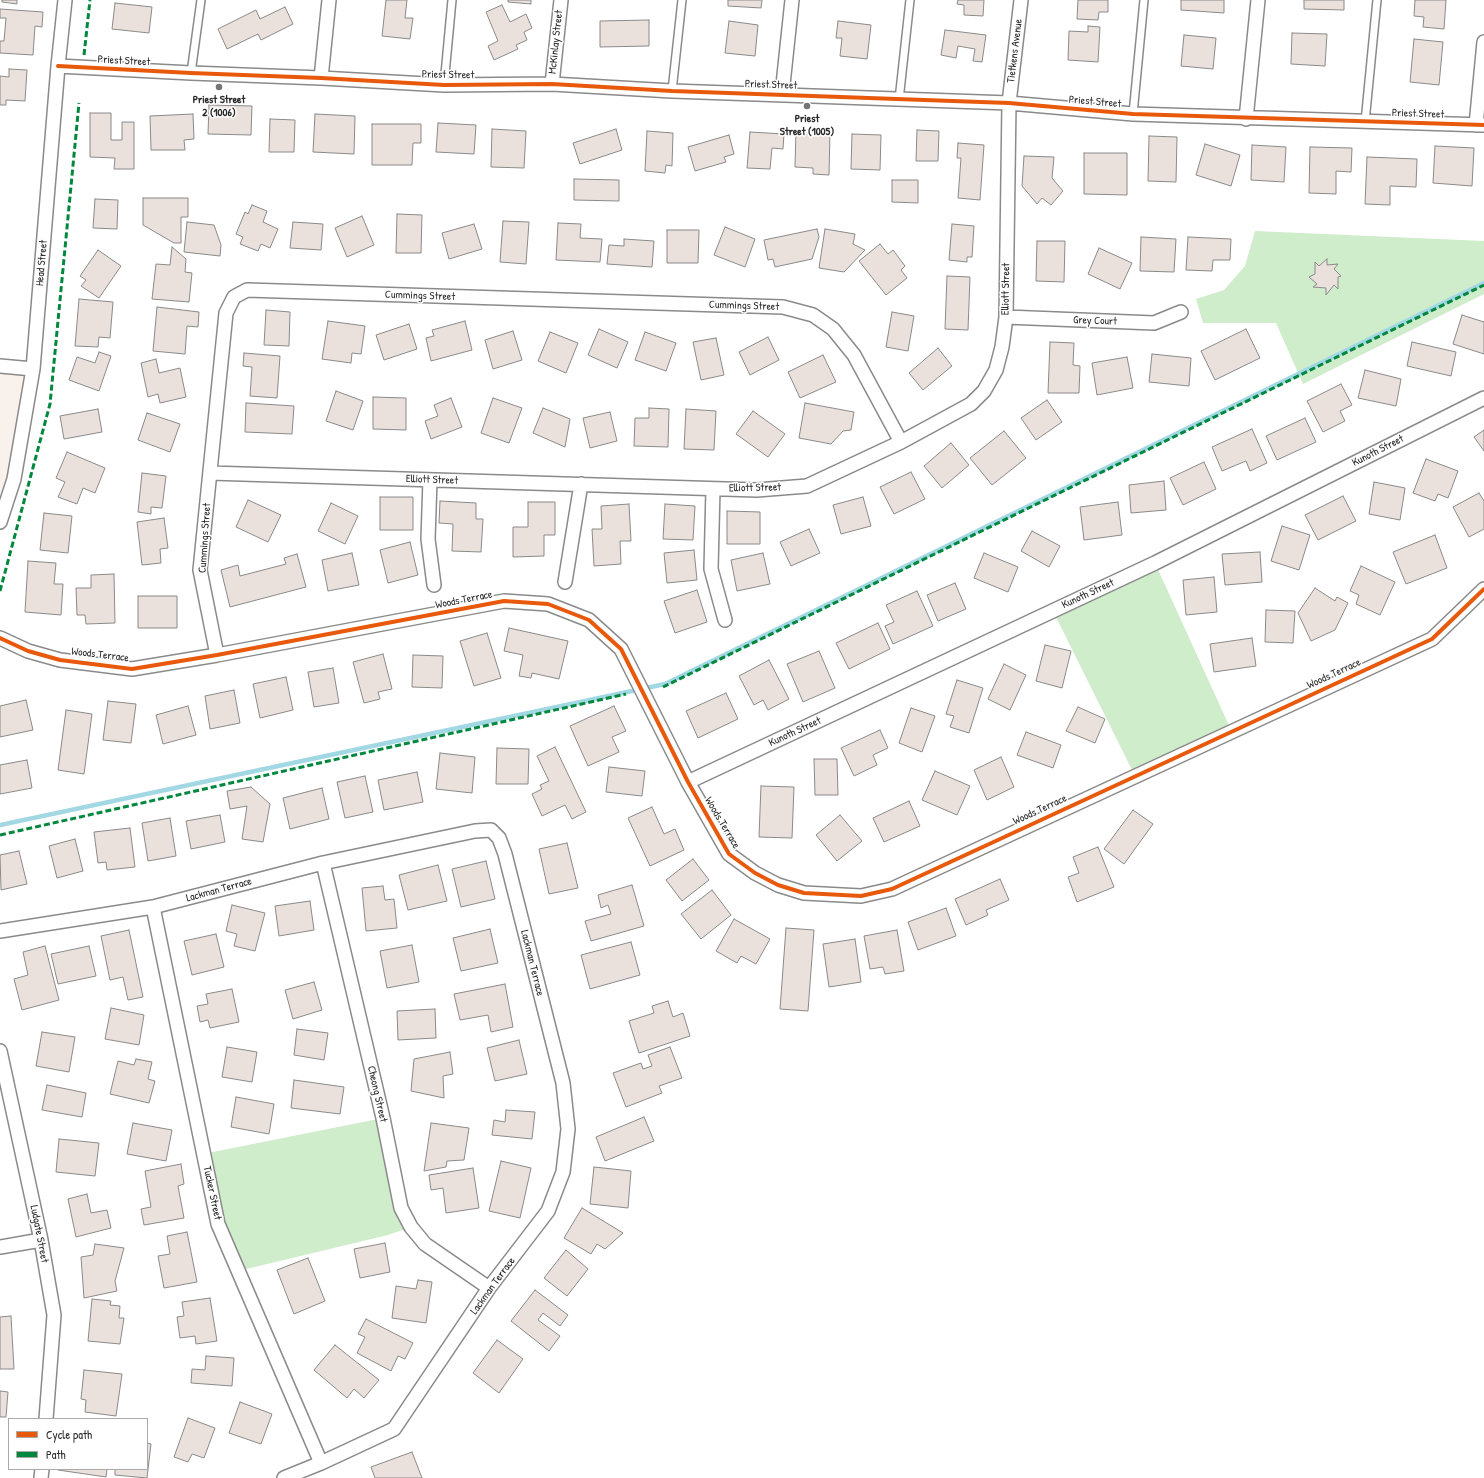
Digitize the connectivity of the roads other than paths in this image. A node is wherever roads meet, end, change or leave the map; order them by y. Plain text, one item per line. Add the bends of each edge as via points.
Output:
1 (65, 0) edge
2 (201, 0) edge
3 (329, 0) edge
4 (452, 0) edge
5 (561, 0) edge
6 (682, 0) edge
7 (792, 0) edge
8 (910, 0) edge
9 (1020, 0) edge
10 (1144, 0) edge
11 (1258, 0) edge
12 (1377, 0) edge
13 (1484, 42) edge
14 (58, 66) junction
15 (191, 73) junction
16 (321, 78) junction
17 (552, 84) junction
18 (444, 86) junction
19 (672, 91) junction
20 (782, 94) junction
21 (899, 100) junction
22 (1009, 103) junction
23 (1132, 114) junction
24 (1246, 119) junction
25 (1364, 122) junction
26 (1480, 125) edge
27 (1181, 312) dead end
28 (1006, 317) junction
29 (0, 366) edge
30 (33, 369) junction
31 (1484, 398) edge
32 (901, 442) junction
33 (210, 473) junction
34 (430, 480) junction
35 (581, 484) junction
36 (713, 489) junction
37 (0, 522) edge
38 (565, 582) dead end
39 (434, 585) dead end
40 (1484, 589) edge
41 (725, 620) dead end
42 (0, 638) edge
43 (217, 655) junction
44 (688, 782) junction
45 (323, 863) junction
46 (153, 908) junction
47 (0, 931) edge
48 (0, 1051) edge
49 (41, 1240) junction
50 (0, 1247) edge
51 (489, 1288) junction
52 (46, 1418) edge
53 (321, 1463) junction
54 (284, 1478) edge

1 - 14 street, Head Street
2 - 15 lane
3 - 16 street
4 - 18 lane
5 - 17 street, McKinlay Street
6 - 19 lane
7 - 20 street
8 - 21 lane
9 - 22 street, Tietkens Avenue
10 - 23 lane
11 - 24 street
12 - 25 lane
13 - 26 street
14 - 15 street, Priest Street
14 - 30 street, Head Street
15 - 16 street, Priest Street
16 - 18 street, Priest Street
17 - 18 street, Priest Street
17 - 19 street, Priest Street
19 - 20 street, Priest Street
20 - 21 street, Priest Street
21 - 22 street, Priest Street
22 - 23 street, Priest Street
22 - 28 street, Elliott Street
23 - 24 street, Priest Street
24 - 25 street, Priest Street
25 - 26 street, Priest Street
27 - 28 street, Grey Court via 1154,323
28 - 32 street, Elliott Street via 996,370 984,391 971,404
29 - 30 street
30 - 37 street, Head Street via 14,479
31 - 44 street, Kunoth Street via 1154,563
32 - 33 street, Cummings Street via 854,355 833,330 812,315 783,307 247,290 234,297 226,313
32 - 36 street, Elliott Street via 807,486 757,490
33 - 34 street, Elliott Street
33 - 43 street, Cummings Street via 200,570
34 - 35 street, Elliott Street
34 - 39 street via 428,539
35 - 36 street, Elliott Street
35 - 38 street
36 - 41 street via 711,570
40 - 44 street, Woods Terrace via 1432,639 892,889 861,896 804,893 778,885 755,873 728,854
42 - 43 street, Woods Terrace via 28,651 60,660 132,669
43 - 44 street, Woods Terrace via 504,601 548,604 589,620 621,649
45 - 46 street, Lackman Terrace
45 - 51 street, Cheong Street via 383,1118 401,1208 411,1227 425,1244
45 - 51 street, Lackman Terrace via 475,831 491,830 499,838 503,848 563,1083 568,1129 563,1172 548,1211
46 - 47 street, Lackman Terrace
46 - 53 street, Tucker Street via 218,1224
48 - 49 street, Ludgate Street
49 - 50 street
49 - 52 street, Ludgate Street via 54,1315
51 - 53 street, Lackman Terrace via 394,1429
53 - 54 street, Lackman Terrace

